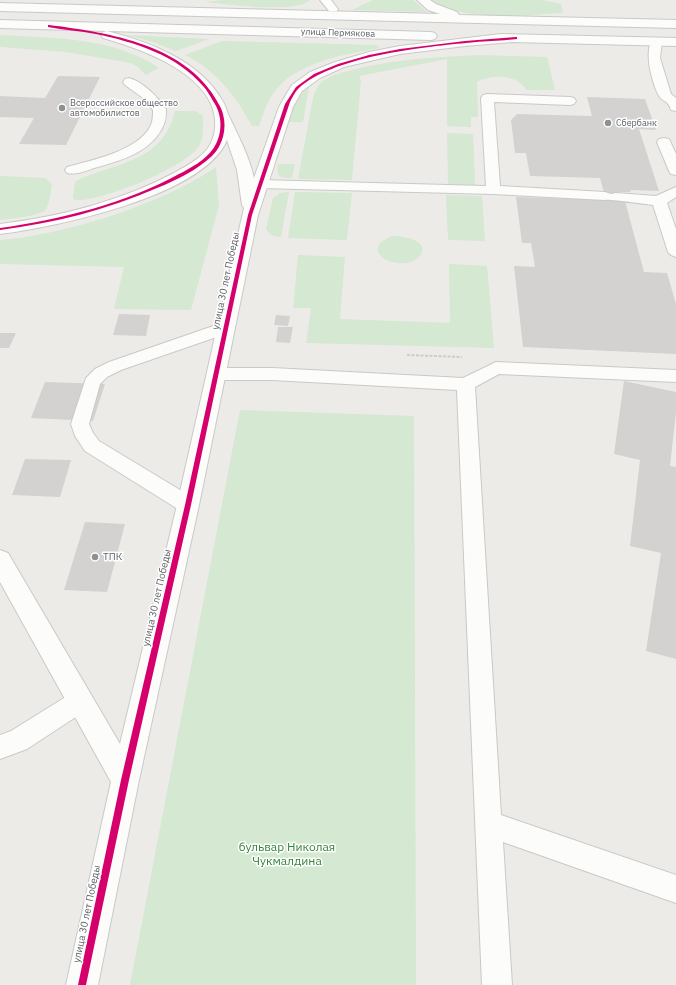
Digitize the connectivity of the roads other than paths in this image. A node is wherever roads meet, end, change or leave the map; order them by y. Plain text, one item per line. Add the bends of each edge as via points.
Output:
1 (45, 0) edge
2 (174, 0) edge
3 (324, 0) edge
4 (423, 0) edge
5 (351, 4) dead end
6 (2, 7) edge
7 (333, 9) junction
8 (244, 14) junction
9 (294, 15) junction
10 (490, 20) junction
11 (0, 24) edge
12 (676, 24) edge
13 (49, 26) junction
14 (516, 38) junction
15 (656, 42) junction
16 (676, 42) edge
17 (129, 82) dead end
18 (570, 101) dead end
19 (675, 103) edge
20 (222, 117) junction
21 (664, 142) dead end
22 (72, 170) dead end
23 (676, 171) edge
24 (260, 184) junction
25 (493, 190) junction
26 (676, 191) edge
27 (659, 201) junction
28 (250, 214) junction
29 (0, 229) edge
30 (676, 252) edge
31 (225, 328) junction
32 (216, 374) junction
33 (676, 376) edge
34 (466, 384) junction
35 (188, 504) junction
36 (0, 560) edge
37 (80, 701) junction
38 (0, 746) edge
39 (125, 780) junction
40 (489, 824) junction
41 (676, 888) edge
42 (82, 985) edge
43 (497, 985) edge

1 - 6 street
2 - 8 street
3 - 7 lane
4 - 10 street via 432,7 456,15
5 - 7 street
6 - 8 street, улица Пермякова
7 - 9 street
8 - 9 street, улица Пермякова
9 - 10 street, улица Пермякова
10 - 12 street, улица Пермякова
11 - 13 street, улица Пермякова
13 - 14 street, улица Пермякова
13 - 20 street via 111,36 139,44 169,58 185,68 204,86 217,102
14 - 15 street, улица Пермякова
14 - 24 street via 459,42 405,50 352,61 321,72 302,84 291,96
15 - 16 street, улица Пермякова
15 - 19 lane via 654,58 658,76 666,96
17 - 22 lane via 147,95 160,109 157,126 148,139 129,151
18 - 25 lane via 487,98
20 - 28 street via 236,141 245,167
20 - 29 street via 223,128 215,148 202,162 179,176 93,209 38,223
21 - 23 lane
24 - 25 lane
24 - 28 street
25 - 27 lane
26 - 27 lane
27 - 30 lane
28 - 31 street, улица 30 лет Победы
31 - 32 street, улица 30 лет Победы
31 - 35 lane via 114,366 101,373 92,382 80,424 84,436 92,446
32 - 34 lane via 272,374
32 - 35 street, улица 30 лет Победы
33 - 34 lane via 496,368
34 - 40 lane
35 - 39 street, улица 30 лет Победы
36 - 37 street
37 - 38 lane via 18,741
37 - 39 street
39 - 42 street, улица 30 лет Победы
40 - 41 lane
40 - 43 lane

